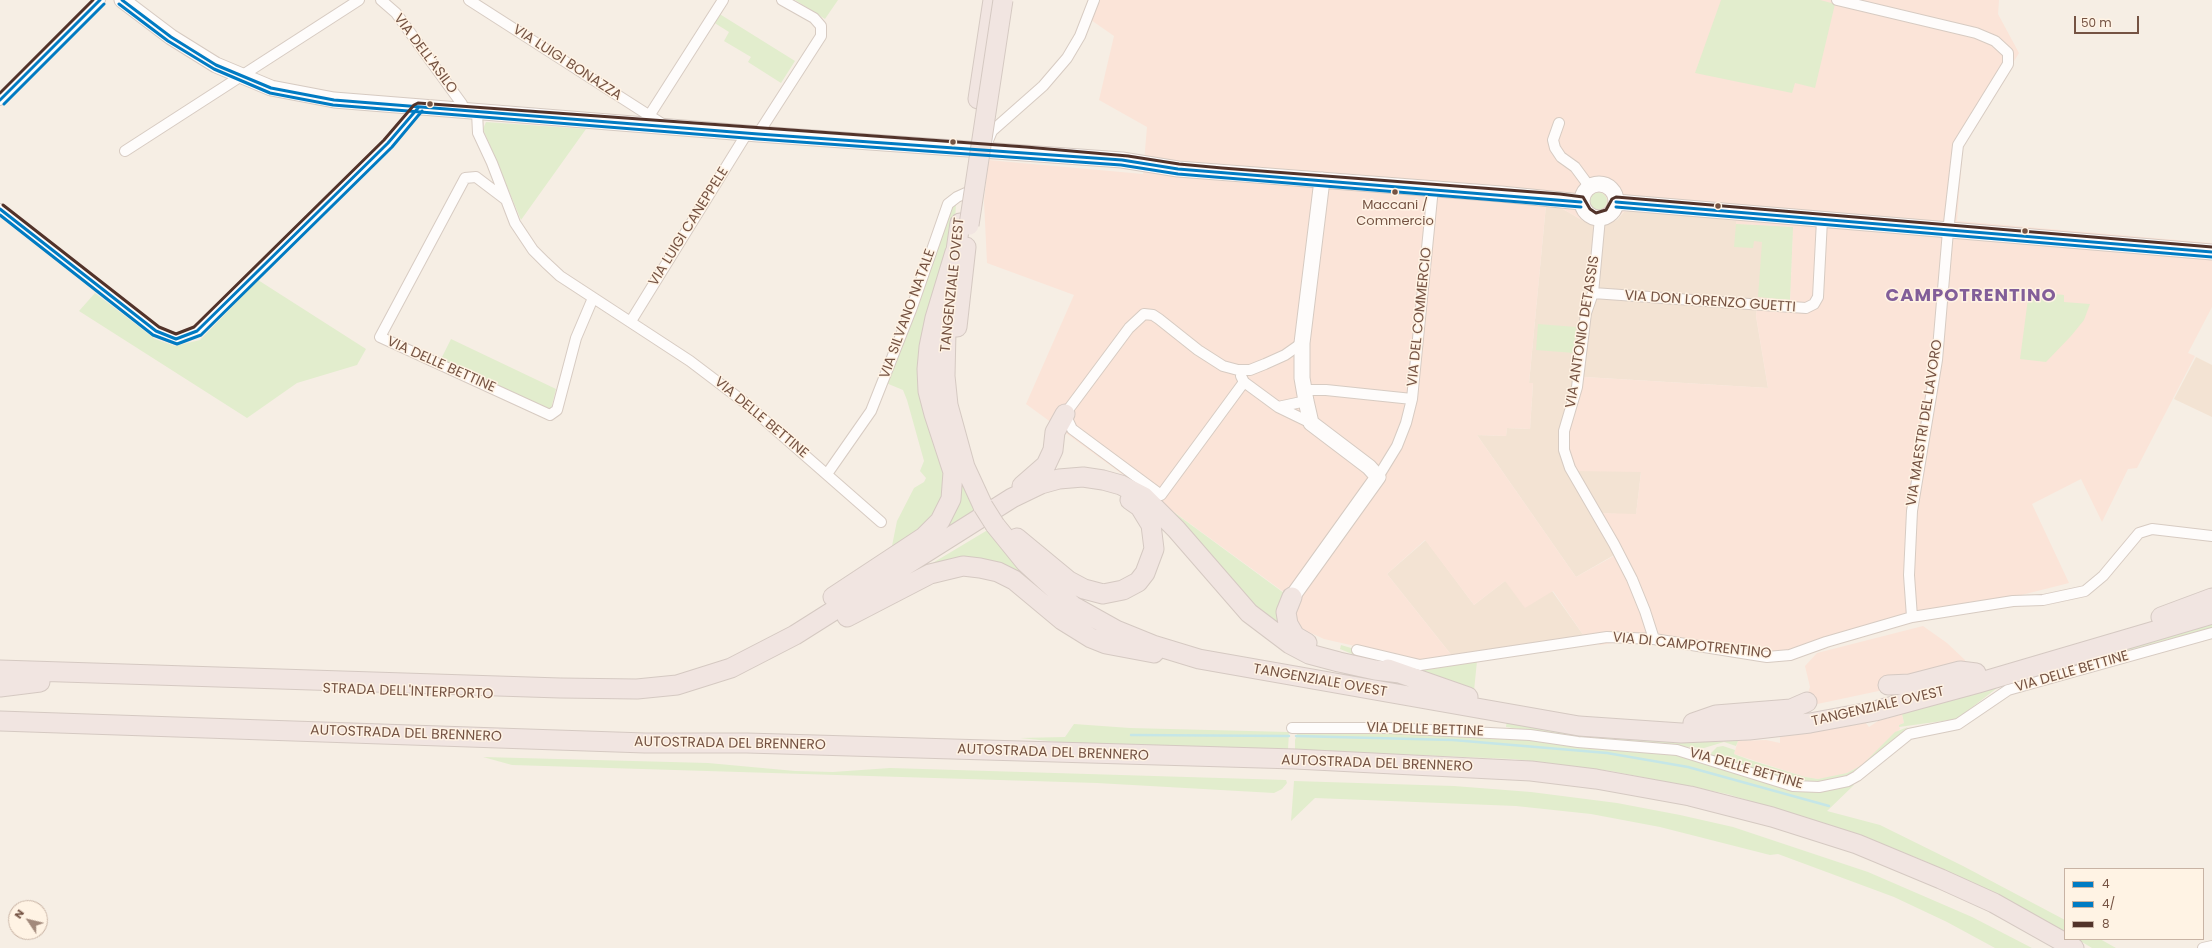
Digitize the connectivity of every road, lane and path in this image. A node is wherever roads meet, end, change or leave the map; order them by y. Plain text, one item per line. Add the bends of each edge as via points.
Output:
1 (100, 0) edge
2 (122, 0) edge
3 (359, 0) edge
4 (381, 0) edge
5 (469, 0) edge
6 (723, 0) edge
7 (782, 0) edge
8 (993, 0) edge
9 (1003, 0) edge
10 (1094, 0) edge
11 (1837, 0) edge
12 (484, 4) edge
13 (241, 76) junction
14 (0, 100) edge
15 (418, 108) junction
16 (467, 109) junction
17 (649, 116) junction
18 (1560, 123) dead end
19 (666, 127) junction
20 (752, 134) junction
21 (125, 151) dead end
22 (985, 154) junction
23 (1322, 180) junction
24 (1589, 186) junction
25 (1432, 188) junction
26 (505, 198) junction
27 (1581, 202) junction
28 (1616, 202) junction
29 (0, 209) edge
30 (1600, 218) junction
31 (1822, 220) junction
32 (964, 224) junction
33 (1948, 227) junction
34 (955, 252) junction
35 (2212, 252) edge
36 (1593, 293) junction
37 (593, 298) junction
38 (631, 321) junction
39 (1302, 343) junction
40 (1238, 370) junction
41 (1244, 382) junction
42 (1305, 396) junction
43 (1412, 399) junction
44 (1278, 407) junction
45 (1065, 414) junction
46 (1311, 423) junction
47 (827, 474) junction
48 (1378, 477) junction
49 (1012, 498) junction
50 (988, 503) junction
51 (881, 522) dead end
52 (999, 523) junction
53 (2212, 536) edge
54 (1017, 538) junction
55 (1292, 597) joint
56 (2212, 598) edge
57 (2212, 604) edge
58 (2212, 614) edge
59 (1912, 617) junction
60 (2144, 624) junction
61 (2212, 633) edge
62 (1654, 639) junction
63 (804, 640) junction
64 (1357, 650) dead end
65 (758, 654) junction
66 (1199, 659) junction
67 (0, 670) edge
68 (1400, 673) junction
69 (1977, 678) junction
70 (0, 680) edge
71 (40, 682) junction
72 (1888, 685) dead end
73 (0, 687) edge
74 (1468, 697) junction
75 (1807, 702) dead end
76 (0, 721) edge
77 (1867, 724) dead end
78 (1292, 728) dead end
79 (1687, 728) junction
80 (0, 732) edge
81 (1780, 740) dead end
82 (1289, 765) junction
83 (2212, 946) edge
84 (2052, 948) edge
85 (2074, 948) edge
86 (2203, 948) edge

1 - 14 street
2 - 13 street via 191,51
3 - 13 street
4 - 16 street, VIA DELL'ASILO via 396,13
5 - 12 street, VIA LUIGI BONAZZA
6 - 17 street
7 - 20 street, VIA LUIGI CANEPPELE via 814,18 821,26 821,36
8 - 32 highway, TANGENZIALE OVEST
9 - 32 highway, TANGENZIALE OVEST, bridge
10 - 22 street via 1080,36 1067,58 1043,86 992,131
11 - 33 street, VIA MAESTRI DEL LAVORO via 1976,33 1996,41 2008,53 2008,64 1958,145
12 - 17 street, VIA LUIGI BONAZZA
13 - 15 street via 290,92 334,100
13 - 21 street
15 - 16 street
15 - 29 street via 388,144 197,331 176,339 156,331
16 - 19 street
16 - 26 street, VIA DELLE BETTINE
17 - 19 street, VIA LUIGI BONAZZA
18 - 24 street via 1553,140 1555,148 1575,167
19 - 20 street
20 - 22 street
20 - 38 street, VIA LUIGI CANEPPELE via 744,138
22 - 23 street via 1122,160 1178,169
22 - 47 street, VIA SILVANO NATALE via 980,186 948,204 911,310 871,411
23 - 25 street
23 - 39 street
24 - 27 street via 1583,193
24 - 28 street via 1599,183 1608,186
25 - 27 street
25 - 43 street, VIA DEL COMMERCIO
26 - 37 street, VIA DELLE BETTINE via 515,223 533,250 560,276
26 - 37 street, VIA DELLE BETTINE via 476,178 465,178 380,337 550,415 557,410 576,338
27 - 30 street via 1586,213
28 - 30 street via 1610,214
28 - 31 street
30 - 36 street, VIA ANTONIO DETASSIS
31 - 33 street
31 - 36 street, VIA DON LORENZO GUETTI via 1818,297 1814,304 1806,308
32 - 34 highway, TANGENZIALE OVEST
32 - 50 highway, TANGENZIALE OVEST via 956,332 956,383 962,422
33 - 35 street
33 - 59 street, VIA MAESTRI DEL LAVORO via 1937,360 1912,511 1908,575
34 - 50 highway, TANGENZIALE OVEST via 946,331 945,376 948,405 965,467
34 - 65 highway via 929,347 928,390 953,472 946,510 940,521 924,537 805,615
36 - 62 street, VIA ANTONIO DETASSIS via 1586,314 1577,387 1564,431 1564,450 1570,468 1632,579
37 - 38 street, VIA DELLE BETTINE
38 - 47 street, VIA DELLE BETTINE via 744,402
39 - 40 street via 1285,355 1265,364 1250,370
39 - 42 street
40 - 41 street
40 - 45 street via 1223,366 1153,315 1144,314 1129,328
41 - 44 street
41 - 45 street via 1161,495 1072,429
42 - 43 street, VIA DEL COMMERCIO via 1326,390
42 - 44 street, VIA DEL COMMERCIO
42 - 46 street
43 - 48 street, VIA DEL COMMERCIO via 1406,423 1396,446
44 - 46 street
45 - 49 highway via 1055,432 1053,450 1046,465 1018,488
46 - 48 street via 1369,467
47 - 51 street, VIA DELLE BETTINE
48 - 55 street, VIA DEL COMMERCIO
49 - 65 highway via 834,611
49 - 68 highway via 1041,484 1059,479 1103,480 1133,490 1154,505 1249,613 1267,628 1309,654 1375,670
50 - 52 highway, TANGENZIALE OVEST
52 - 54 highway, TANGENZIALE OVEST
52 - 66 highway, TANGENZIALE OVEST via 1040,577 1073,606 1090,617 1153,645
53 - 59 street, VIA DI CAMPOTRENTINO via 2152,529 2139,533 2103,576 2085,591 2043,600 2013,601
54 - 63 highway via 1069,581 1095,593 1110,594 1138,582 1150,564 1154,550 1151,525 1146,514 1133,502 1103,489 1066,486 1041,493 1005,513 851,607
54 - 74 highway, TANGENZIALE OVEST via 1041,564 1075,594 1115,619 1152,634 1196,646
55 - 68 highway via 1286,616 1290,629 1299,639 1342,656
56 - 60 highway
57 - 60 highway, TANGENZIALE OVEST
58 - 69 highway, TANGENZIALE OVEST
59 - 62 street, VIA DI CAMPOTRENTINO via 1790,655 1767,657
60 - 69 highway, TANGENZIALE OVEST
61 - 78 street, VIA DELLE BETTINE via 2008,690 1958,724 1919,731 1904,737 1848,781 1820,787 1793,786 1677,750 1578,742 1530,735 1389,728
62 - 64 street, VIA DI CAMPOTRENTINO via 1607,637 1420,665
63 - 66 highway via 930,574 963,566 998,572 1014,580 1062,620 1101,642 1140,652
63 - 71 highway, STRADA DELL'INTERPORTO via 749,671 705,689 650,698
65 - 67 highway, STRADA DELL'INTERPORTO via 706,678 677,685 637,689
66 - 79 highway, TANGENZIALE OVEST via 1579,726
68 - 74 highway
69 - 72 highway via 1960,671 1910,684
69 - 77 highway via 1961,694 1881,717
69 - 79 highway, TANGENZIALE OVEST via 1847,707
70 - 71 highway, STRADA DELL'INTERPORTO
71 - 73 highway
74 - 79 highway, TANGENZIALE OVEST via 1560,713
75 - 79 highway via 1791,709 1716,715
76 - 82 highway, AUTOSTRADA DEL BRENNERO via 645,742 747,743
79 - 81 highway via 1702,739 1764,736
80 - 82 highway, AUTOSTRADA DEL BRENNERO
82 - 84 highway, AUTOSTRADA DEL BRENNERO via 1531,783 1601,791 1689,806 1770,828 1887,867 1987,912
82 - 85 highway, AUTOSTRADA DEL BRENNERO via 1531,771 1596,779 1690,796 1772,816 1857,844 1994,903
83 - 86 street

